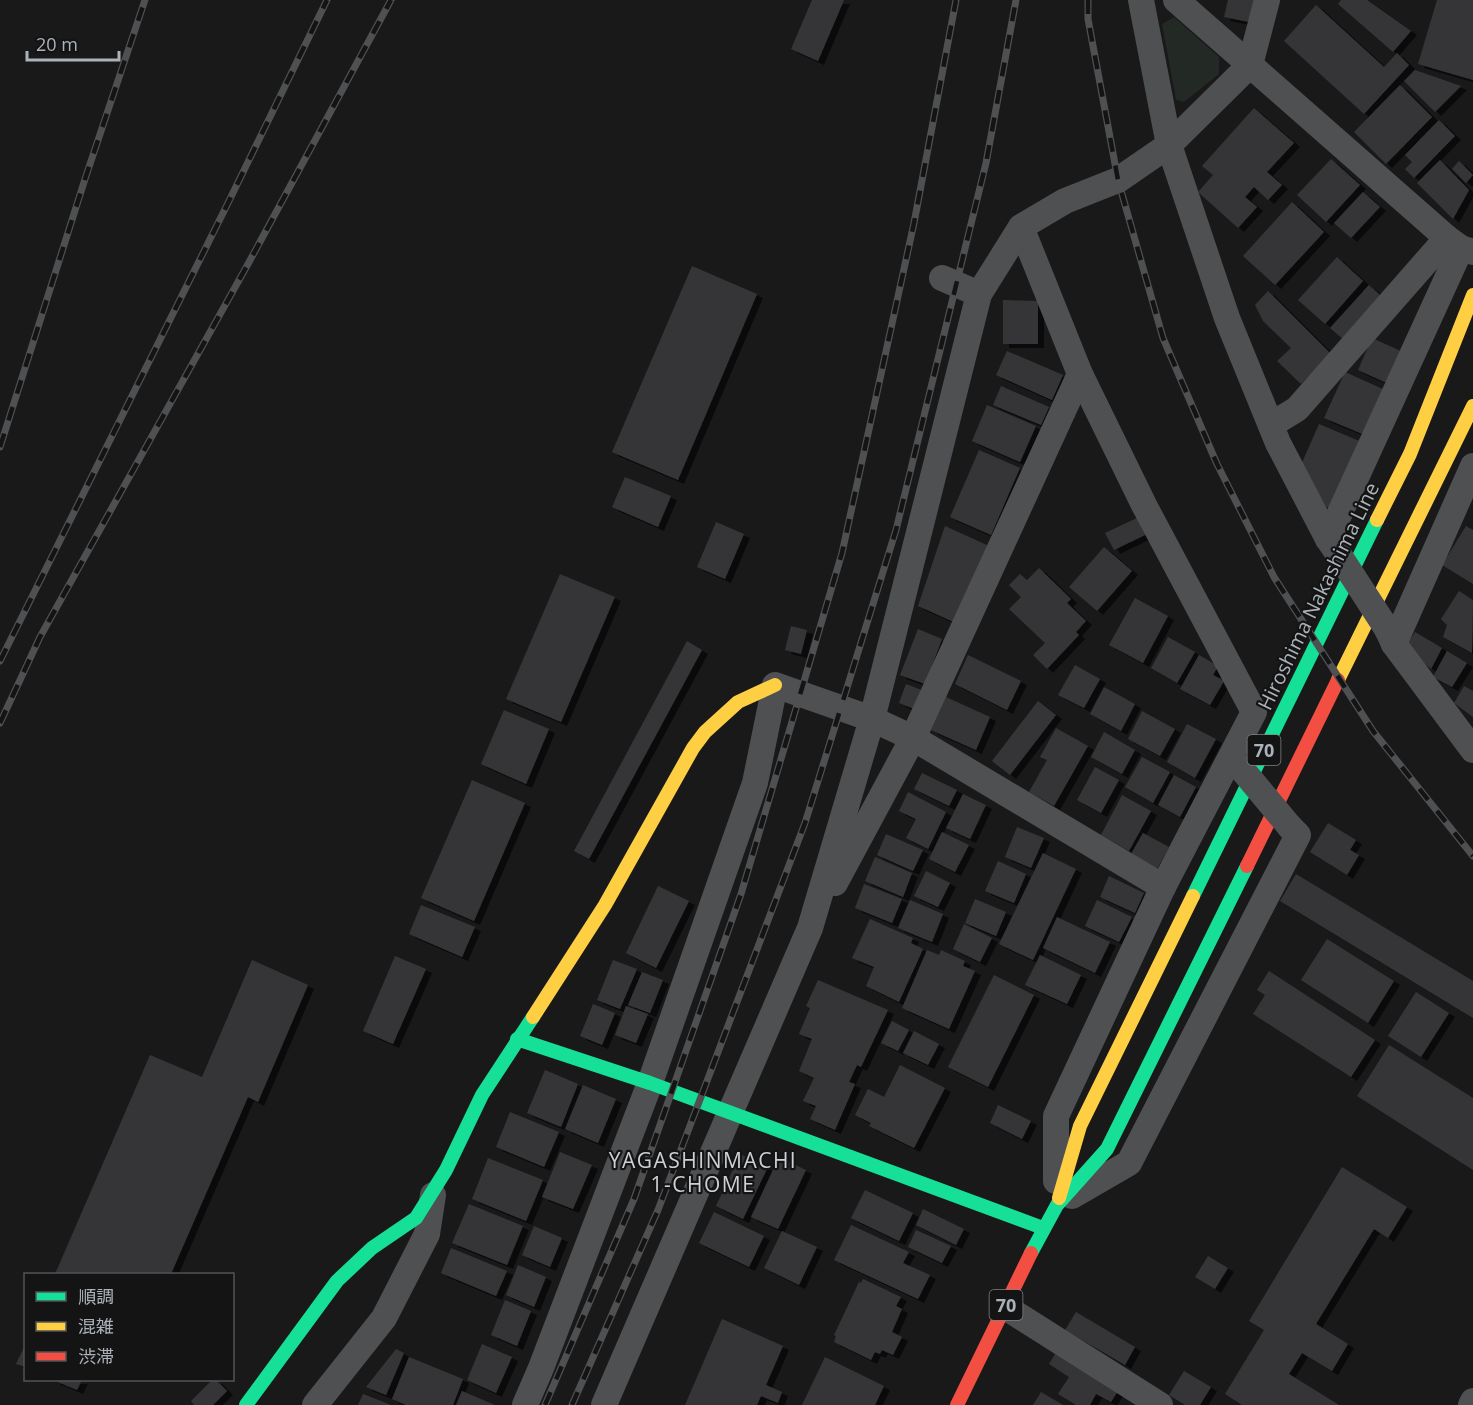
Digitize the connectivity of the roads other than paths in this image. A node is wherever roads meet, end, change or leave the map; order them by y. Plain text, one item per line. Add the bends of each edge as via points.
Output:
1 (1141, 0) edge
2 (1176, 0) edge
3 (1267, 0) edge
4 (1250, 65) junction
5 (1169, 145) junction
6 (1021, 227) junction
7 (1460, 246) edge
8 (942, 278) dead end
9 (979, 294) junction
10 (1473, 295) edge
11 (1080, 374) junction
12 (1473, 406) edge
13 (1271, 425) junction
14 (1473, 466) edge
15 (1334, 547) junction
16 (1390, 636) junction
17 (775, 685) junction
18 (872, 719) junction
19 (913, 738) junction
20 (1473, 750) edge
21 (1235, 762) junction
22 (1163, 887) junction
23 (810, 928) junction
24 (517, 1039) junction
25 (650, 1083) junction
26 (732, 1113) junction
27 (433, 1192) junction
28 (1057, 1206) junction
29 (1043, 1228) junction
30 (1005, 1307) junction
31 (246, 1405) edge
32 (315, 1405) edge
33 (525, 1405) edge
34 (604, 1405) edge
35 (957, 1405) edge
36 (1160, 1405) edge

1 - 5 street
2 - 4 street
3 - 4 street
4 - 5 street
4 - 7 street
5 - 6 street via 1118,180 1065,201
5 - 13 street via 1227,318
6 - 9 street
6 - 11 street
7 - 13 street via 1297,409
7 - 15 street
8 - 9 street
9 - 18 street
10 - 28 main road, Hiroshima Nakashima Line / 70 via 1410,454 1080,1126
11 - 19 street
11 - 21 street via 1144,505 1254,712
12 - 28 main road, Hiroshima Nakashima Line / 70 via 1107,1149
13 - 15 street
14 - 16 street
15 - 16 street, bridge
16 - 20 street
17 - 18 street
17 - 24 main road via 738,702 693,748 605,905
17 - 25 street via 755,783
18 - 19 street
18 - 23 street
19 - 22 street
19 - 23 street
21 - 22 street
21 - 28 street, bridge via 1294,831 1129,1163
22 - 28 street via 1056,1116
23 - 26 street
24 - 25 main road
24 - 27 main road via 482,1095
25 - 26 main road
25 - 33 street
26 - 29 main road
26 - 34 street
27 - 31 main road via 416,1218 372,1248 337,1281
27 - 32 street via 427,1234 384,1318
28 - 29 main road, Hiroshima Nakashima Line / 70
29 - 30 main road, Hiroshima Nakashima Line / 70
30 - 35 main road, Hiroshima Nakashima Line / 70
30 - 36 street

